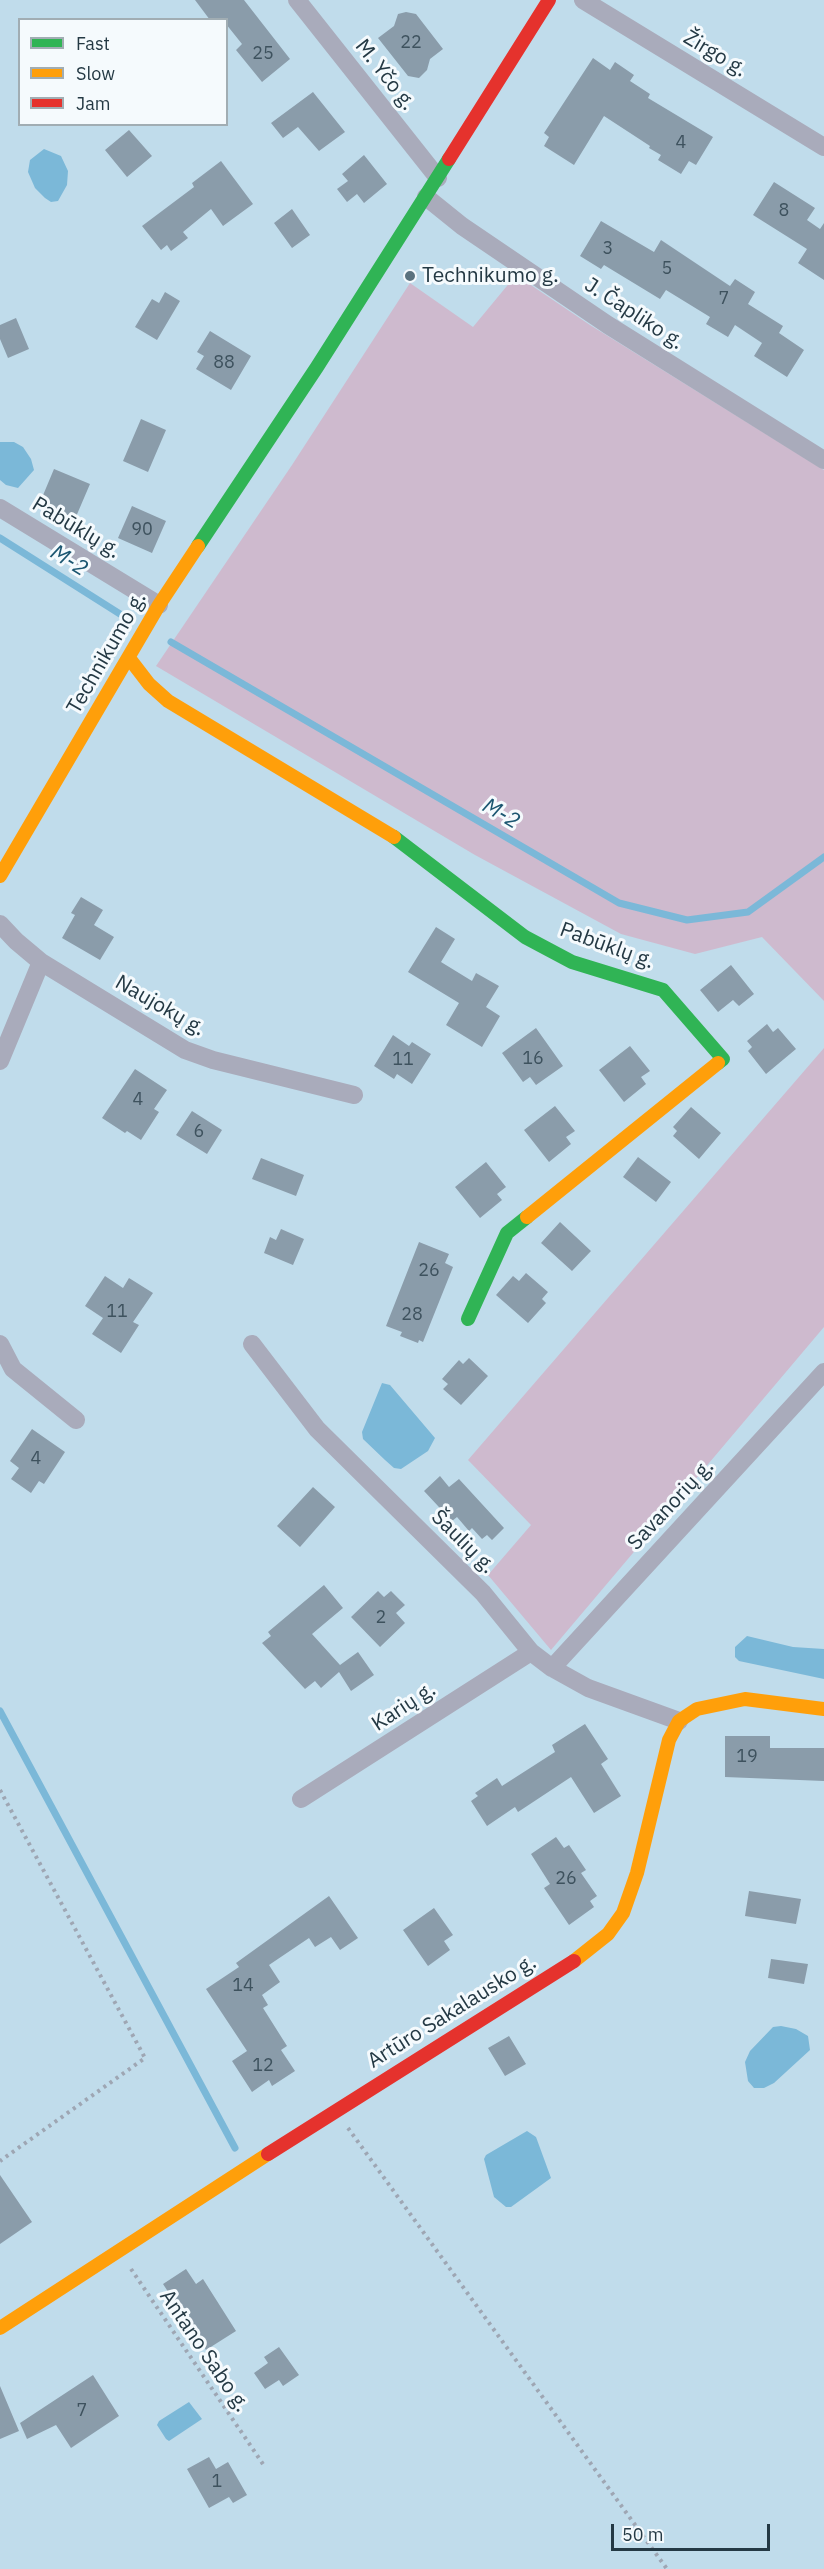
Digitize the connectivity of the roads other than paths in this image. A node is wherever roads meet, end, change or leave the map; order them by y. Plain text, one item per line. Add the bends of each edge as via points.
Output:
1 (297, 0) edge
2 (549, 0) edge
3 (583, 0) edge
4 (824, 147) edge
5 (438, 178) junction
6 (426, 197) junction
7 (824, 460) edge
8 (0, 508) edge
9 (159, 605) junction
10 (129, 658) junction
11 (0, 876) edge
12 (0, 924) edge
13 (41, 962) junction
14 (0, 1061) edge
15 (354, 1095) dead end
16 (468, 1319) dead end
17 (0, 1344) edge
18 (252, 1344) dead end
19 (824, 1372) edge
20 (76, 1420) dead end
21 (531, 1652) junction
22 (552, 1668) junction
23 (824, 1709) edge
24 (679, 1722) junction
25 (301, 1799) dead end
26 (0, 2328) edge

1 - 5 street, M. Yčo g.
2 - 5 street, Technikumo g.
3 - 4 street, Žirgo g.
5 - 6 street, Technikumo g.
6 - 7 street, J. Čapliko g. via 608,325
6 - 9 street, Technikumo g.
8 - 9 street, Pabūklų g.
9 - 10 street, Technikumo g.
10 - 11 street, Technikumo g.
10 - 16 street, Pabūklų g. via 168,701 380,827 525,937 572,962 663,990 723,1059 507,1233
12 - 13 street, Naujokų g.
13 - 14 street
13 - 15 street, Naujokų g. via 186,1050
17 - 20 street via 13,1369
18 - 21 street, Šaulių g. via 317,1429 483,1593
19 - 22 street, Savanorių g.
21 - 22 street, Šaulių g.
21 - 25 street, Karių g.
22 - 24 street, Šaulių g. via 588,1688
23 - 24 street via 745,1700 697,1709
24 - 26 street, Artūro Sakalausko g. via 669,1740 630,1893 623,1913 608,1934 583,1955

